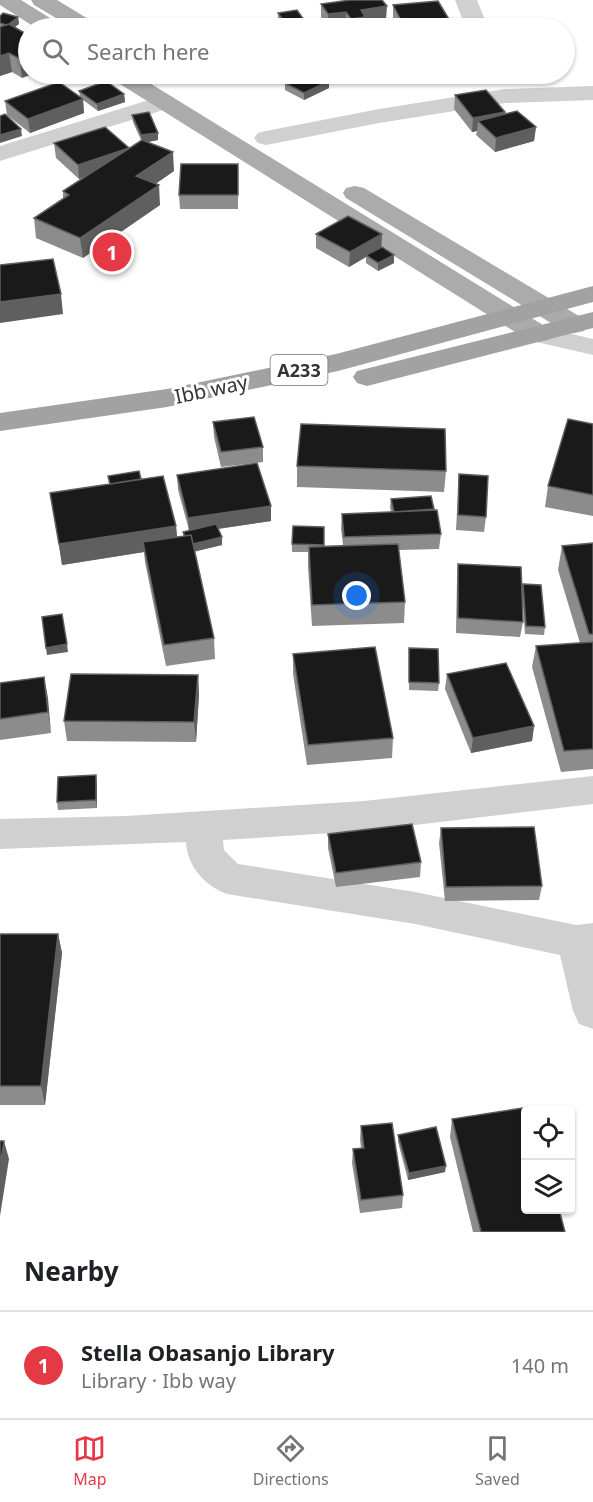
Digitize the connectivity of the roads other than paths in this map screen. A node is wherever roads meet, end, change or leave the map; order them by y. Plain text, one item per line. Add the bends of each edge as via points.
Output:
1 (6, 0) edge
2 (42, 0) edge
3 (466, 0) edge
4 (34, 18) edge
5 (71, 18) edge
6 (473, 18) edge
7 (136, 84) edge
8 (176, 84) edge
9 (500, 84) edge
10 (593, 93) edge
11 (505, 96) junction
12 (165, 102) junction
13 (266, 138) junction
14 (0, 154) edge
15 (593, 294) edge
16 (510, 316) junction
17 (539, 320) junction
18 (588, 334) edge
19 (0, 422) edge
20 (0, 446) edge
21 (593, 790) edge
22 (204, 826) junction
23 (0, 834) edge
24 (585, 941) edge
25 (593, 1011) edge

1 - 4 main road
2 - 5 main road
3 - 6 street
7 - 12 main road
8 - 13 main road
9 - 11 street
10 - 11 street
11 - 13 street
12 - 14 street
12 - 16 main road
13 - 17 main road
15 - 17 highway, Ibb way / A233
16 - 17 highway, Ibb way / A233
16 - 19 highway, Ibb way / A233 via 338,362 167,399
17 - 18 highway, A233
17 - 20 highway, A233 via 354,381 186,417
21 - 22 street via 364,816
22 - 23 street
22 - 24 street via 205,855 227,878 415,908
24 - 25 street

